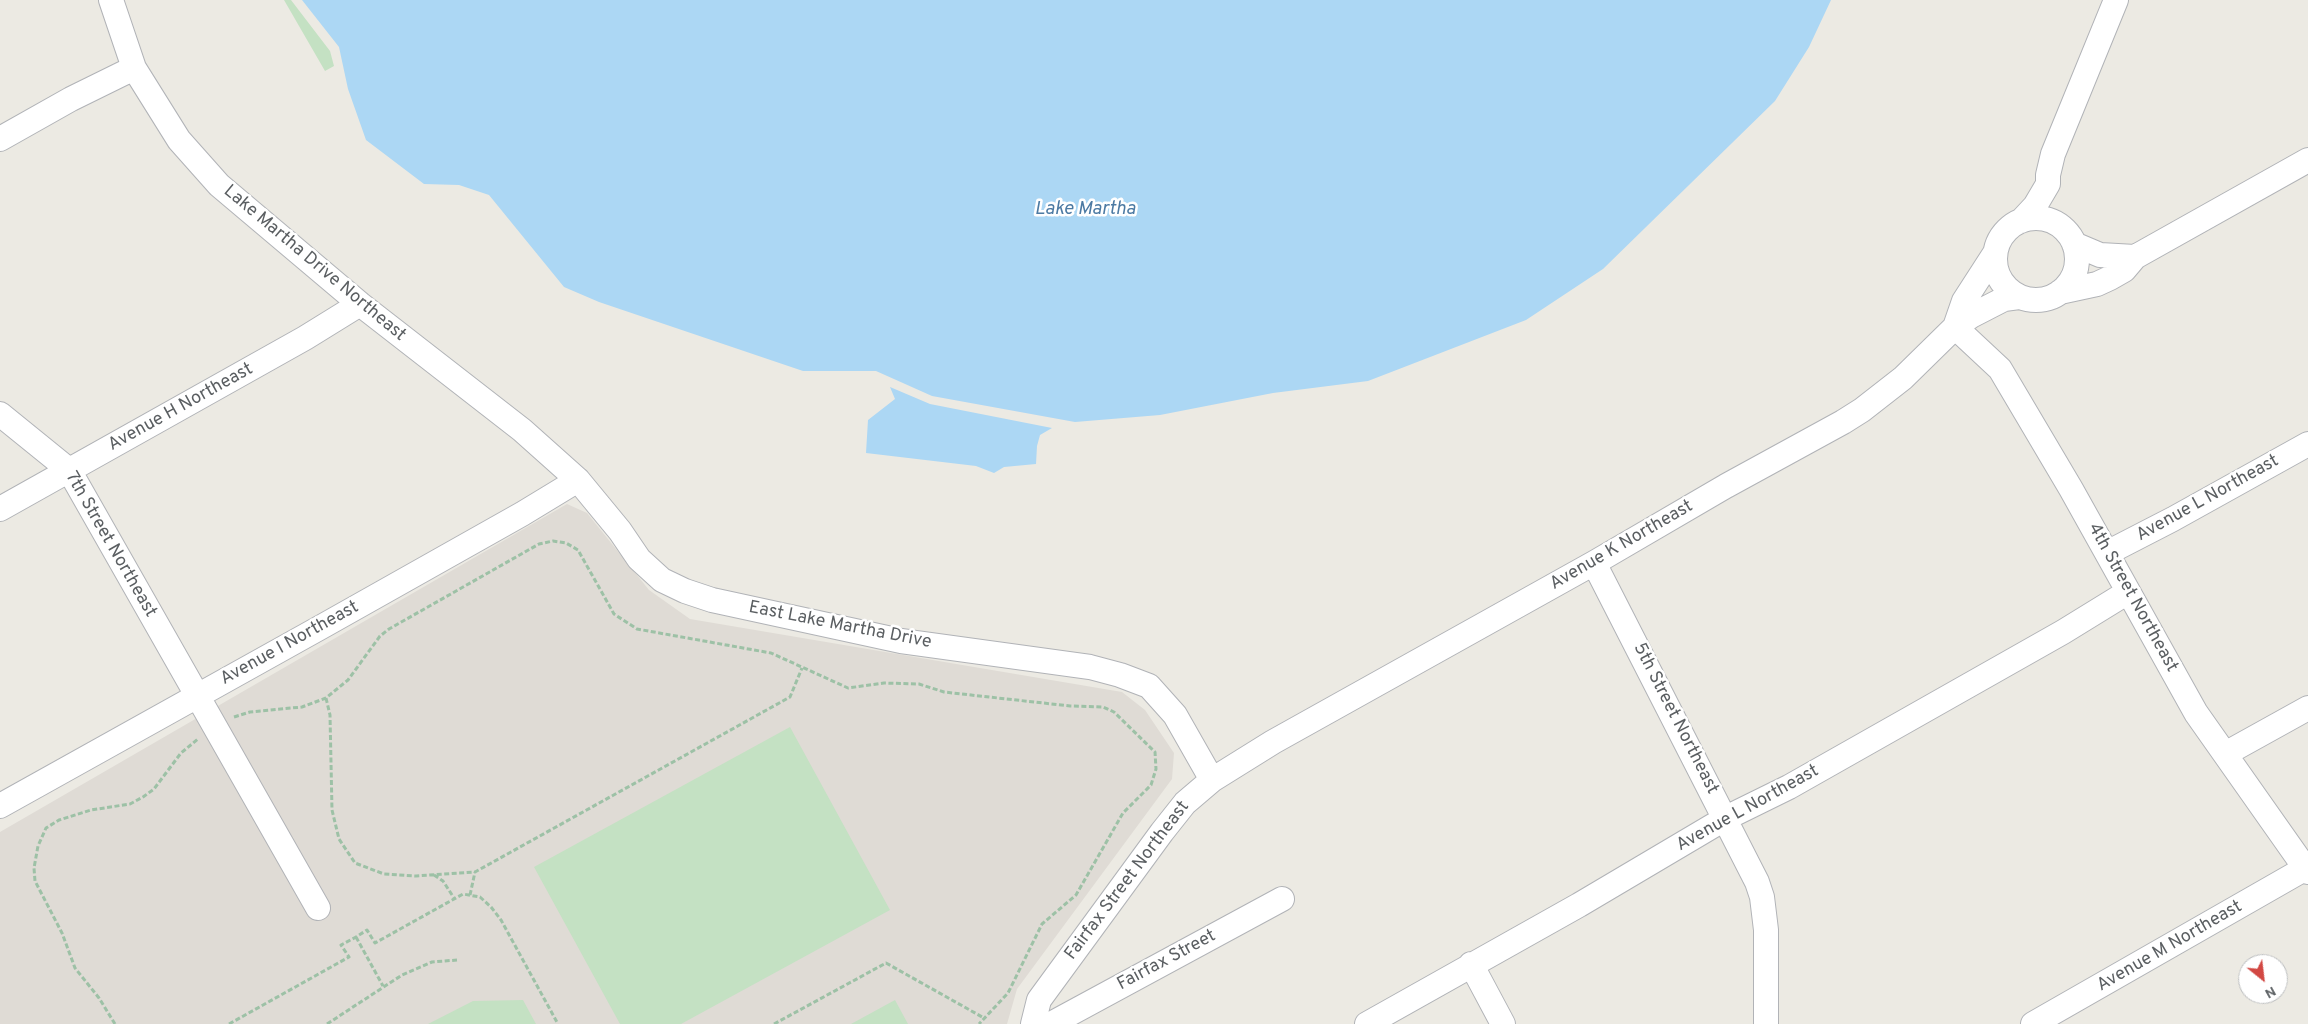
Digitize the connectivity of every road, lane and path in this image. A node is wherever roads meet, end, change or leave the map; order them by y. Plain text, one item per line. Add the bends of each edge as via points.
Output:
1 (111, 0) edge
2 (2116, 0) edge
3 (134, 68) junction
4 (0, 140) edge
5 (2308, 160) edge
6 (2048, 184) junction
7 (2021, 221) junction
8 (2069, 237) junction
9 (1995, 253) junction
10 (2136, 257) junction
11 (2060, 292) junction
12 (2019, 297) junction
13 (360, 304) junction
14 (1955, 327) junction
15 (0, 414) edge
16 (2308, 444) edge
17 (69, 470) junction
18 (578, 480) junction
19 (0, 509) edge
20 (2106, 553) junction
21 (1594, 563) junction
22 (2128, 592) junction
23 (802, 668) junction
24 (197, 696) junction
25 (326, 698) junction
26 (2308, 708) edge
27 (216, 728) junction
28 (1273, 742) joint
29 (2225, 754) junction
30 (1212, 780) junction
31 (0, 806) edge
32 (1726, 818) junction
33 (2307, 870) edge
34 (475, 872) junction
35 (433, 875) junction
36 (470, 895) junction
37 (454, 898) junction
38 (1282, 899) dead end
39 (318, 908) dead end
40 (356, 936) junction
41 (457, 960) dead end
42 (1471, 964) junction
43 (383, 986) junction
44 (984, 1018) junction
45 (114, 1024) edge
46 (229, 1024) edge
47 (326, 1024) edge
48 (558, 1024) edge
49 (774, 1024) edge
50 (979, 1024) edge
51 (1033, 1024) edge
52 (1051, 1024) edge
53 (1367, 1024) edge
54 (1503, 1024) edge
55 (1766, 1024) edge
56 (2033, 1024) edge

1 - 3 street, Lake Martha Drive Northeast
2 - 6 street via 2053,154
3 - 4 street via 71,99
3 - 13 street, Lake Martha Drive Northeast via 179,140 219,185
5 - 10 street
6 - 7 street
6 - 8 street
7 - 8 street via 2042,218 2052,221
7 - 9 street via 2004,233
8 - 10 street via 2100,256
8 - 11 street via 2077,254 2074,275
9 - 12 street via 1997,274
9 - 14 street, Avenue K Northeast via 1964,301
10 - 11 street via 2124,270 2097,284
11 - 12 street via 2041,300
12 - 14 street, Avenue K Northeast via 2004,298
13 - 17 street, Avenue H Northeast
13 - 18 street, Lake Martha Drive Northeast via 522,430
14 - 20 street, 4th Street Northeast via 2000,370
14 - 21 street, Avenue K Northeast via 1903,378 1862,410
15 - 17 street, 7th Street Northeast
16 - 20 street, Avenue L Northeast
17 - 19 street, Avenue H Northeast
17 - 24 street, 7th Street Northeast
18 - 24 street, Avenue I Northeast
18 - 30 street, East Lake Martha Drive via 647,568 685,591 746,608 901,641 1090,667 1149,686 1175,715
20 - 22 street, 4th Street Northeast
21 - 28 street, Avenue K Northeast
21 - 32 street, 5th Street Northeast
22 - 29 street, 4th Street Northeast via 2196,713
22 - 32 street, Avenue L Northeast via 1789,787
23 - 25 path via 771,653 630,626 614,614 578,550 566,543 553,541 539,544 389,629 380,636 348,680
23 - 34 path via 790,698
23 - 44 path via 848,688 884,683 919,684 944,692 1103,707 1114,712 1155,752 1156,769 1151,785 1123,813 1076,895 1042,924 1008,993
24 - 27 street, 7th Street Northeast
24 - 31 street, Avenue I Northeast
25 - 27 path via 302,707 250,712
25 - 35 path via 330,715 332,810 338,840 355,863 384,874
26 - 29 street
27 - 39 street, 7th Street Northeast
27 - 45 path via 181,753 154,789 143,798 130,804 82,812 59,820 46,828 38,846 35,881 62,933 75,968 99,998
28 - 30 street, Fairfax Street Northeast
29 - 33 street, 4th Street Northeast
30 - 51 street, Fairfax Street Northeast via 1185,803 1167,825 1039,1000
32 - 42 street, Avenue L Northeast via 1580,905
32 - 55 street, 5th Street Northeast via 1762,897 1766,930
33 - 56 street, Avenue M Northeast
34 - 35 path
34 - 36 path
35 - 37 path via 444,880
36 - 37 path
36 - 48 path via 480,897 501,920
37 - 40 path via 375,942 368,930
38 - 52 street, Fairfax Street
40 - 43 path
40 - 46 path via 342,945 348,957
41 - 43 path via 432,962
42 - 53 street, Avenue L Northeast
42 - 54 street
43 - 47 path
44 - 49 path via 886,963
44 - 50 path

